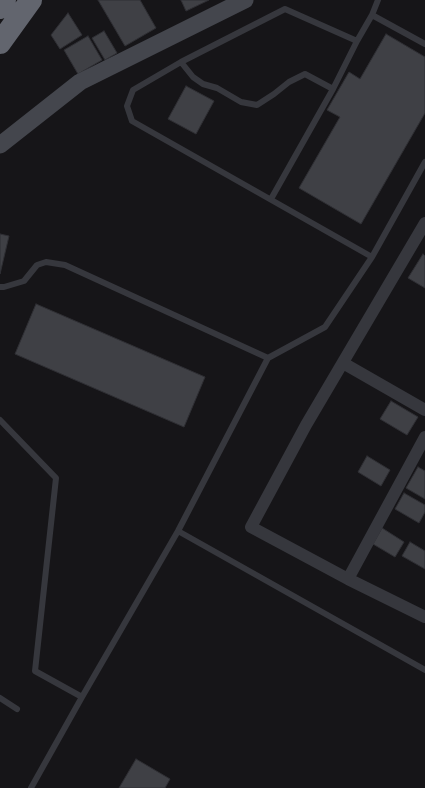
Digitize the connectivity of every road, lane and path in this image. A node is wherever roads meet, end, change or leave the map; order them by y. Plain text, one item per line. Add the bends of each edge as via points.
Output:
1 (5, 0) edge
2 (31, 0) edge
3 (245, 0) edge
4 (378, 0) edge
5 (0, 7) edge
6 (372, 15) junction
7 (357, 41) junction
8 (0, 43) edge
9 (425, 44) edge
10 (181, 62) junction
11 (332, 89) junction
12 (0, 145) edge
13 (425, 162) edge
14 (271, 199) junction
15 (425, 223) edge
16 (372, 257) junction
17 (0, 287) edge
18 (268, 358) junction
19 (343, 363) junction
20 (425, 410) edge
21 (0, 420) edge
22 (425, 437) edge
23 (178, 531) junction
24 (348, 579) junction
25 (424, 613) edge
26 (425, 670) edge
27 (82, 697) junction
28 (0, 698) edge
29 (17, 709) dead end
30 (31, 788) edge

1 - 5 highway
2 - 8 highway
3 - 12 street via 80,82
4 - 6 lane
6 - 7 lane
6 - 9 lane
7 - 10 lane via 285,9
7 - 11 lane
10 - 11 lane via 193,77 203,84 217,88 241,102 258,105 288,82 305,74
10 - 14 lane via 133,90 127,106 132,121
11 - 14 lane
13 - 16 lane
14 - 16 lane
15 - 19 street
16 - 18 lane via 325,327
17 - 18 lane via 24,281 37,265 46,262 65,266
18 - 23 lane
19 - 20 street
19 - 24 street via 306,425 252,527
21 - 27 lane via 56,478 35,671
22 - 24 street
23 - 26 lane
23 - 27 lane
24 - 25 street
27 - 30 lane
28 - 29 lane

